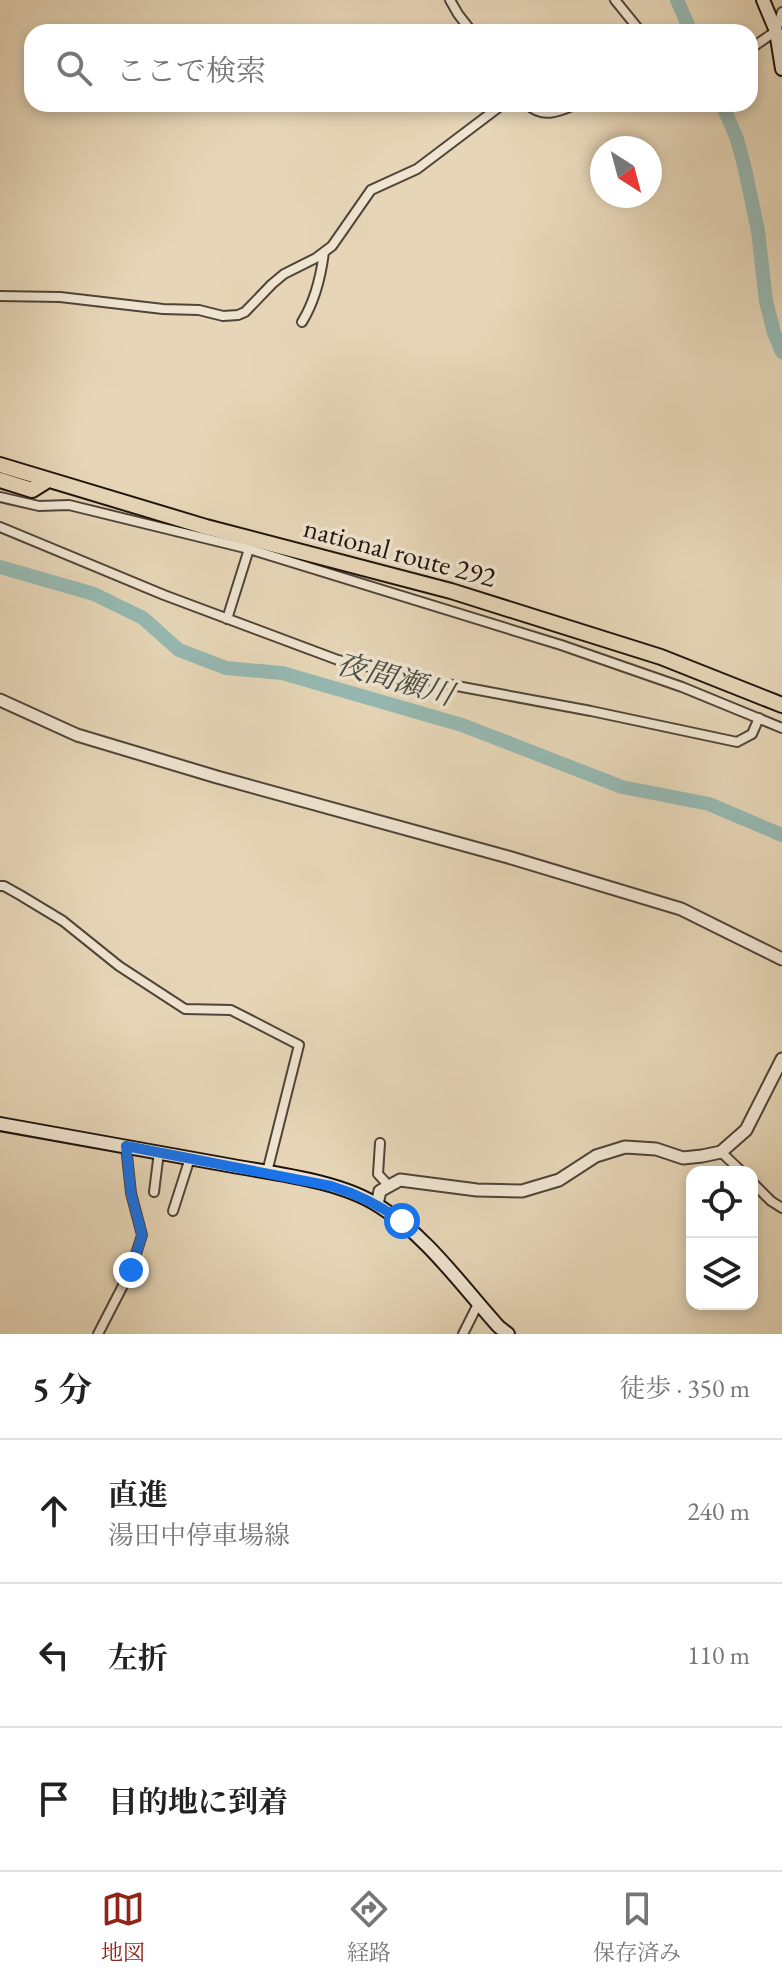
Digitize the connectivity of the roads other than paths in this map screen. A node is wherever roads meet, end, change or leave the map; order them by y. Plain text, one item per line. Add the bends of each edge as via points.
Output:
1 (450, 0) edge
2 (615, 0) edge
3 (763, 0) edge
4 (782, 12) edge
5 (466, 24) edge
6 (634, 24) edge
7 (776, 31) junction
8 (758, 43) edge
9 (782, 69) edge
10 (492, 112) edge
11 (324, 252) junction
12 (0, 296) edge
13 (302, 322) dead end
14 (0, 465) edge
15 (0, 480) edge
16 (48, 480) junction
17 (0, 497) edge
18 (0, 527) edge
19 (249, 549) junction
20 (227, 619) junction
21 (0, 700) edge
22 (782, 705) edge
23 (759, 718) junction
24 (782, 728) edge
25 (0, 886) edge
26 (782, 959) edge
27 (782, 1059) edge
28 (0, 1124) edge
29 (380, 1143) dead end
30 (126, 1146) junction
31 (159, 1152) junction
32 (721, 1152) junction
33 (190, 1158) junction
34 (736, 1166) edge
35 (267, 1172) junction
36 (389, 1186) junction
37 (758, 1188) edge
38 (154, 1192) dead end
39 (377, 1204) junction
40 (782, 1208) edge
41 (173, 1211) dead end
42 (478, 1304) junction
43 (98, 1334) edge
44 (463, 1334) edge
45 (508, 1334) edge

1 - 5 street
2 - 6 street
3 - 7 main road
4 - 7 street
7 - 8 street
7 - 9 main road
10 - 11 street via 417,169 371,190
11 - 12 street via 284,274 238,315
11 - 13 street via 315,294
14 - 16 highway, national route 292
15 - 16 highway via 32,490
16 - 22 highway, national route 292 via 451,591 661,657
17 - 19 street via 39,506 69,505
18 - 20 street
19 - 20 street
19 - 23 street via 561,645
20 - 23 street via 338,660 737,742 752,734
21 - 26 street via 105,744 681,909
23 - 24 street
25 - 35 street via 63,921 185,1009 231,1010 299,1045
27 - 32 street via 746,1130
28 - 30 main road
29 - 36 street via 378,1174
30 - 31 main road
30 - 43 street via 142,1235 131,1270
31 - 33 main road
31 - 38 street
32 - 34 street
32 - 36 street via 683,1158 625,1147 596,1156 559,1180 522,1191 400,1180
33 - 35 main road
33 - 41 street
35 - 39 main road via 331,1186
36 - 39 street via 380,1191
37 - 40 street
39 - 42 main road via 402,1221
42 - 44 street
42 - 45 main road

